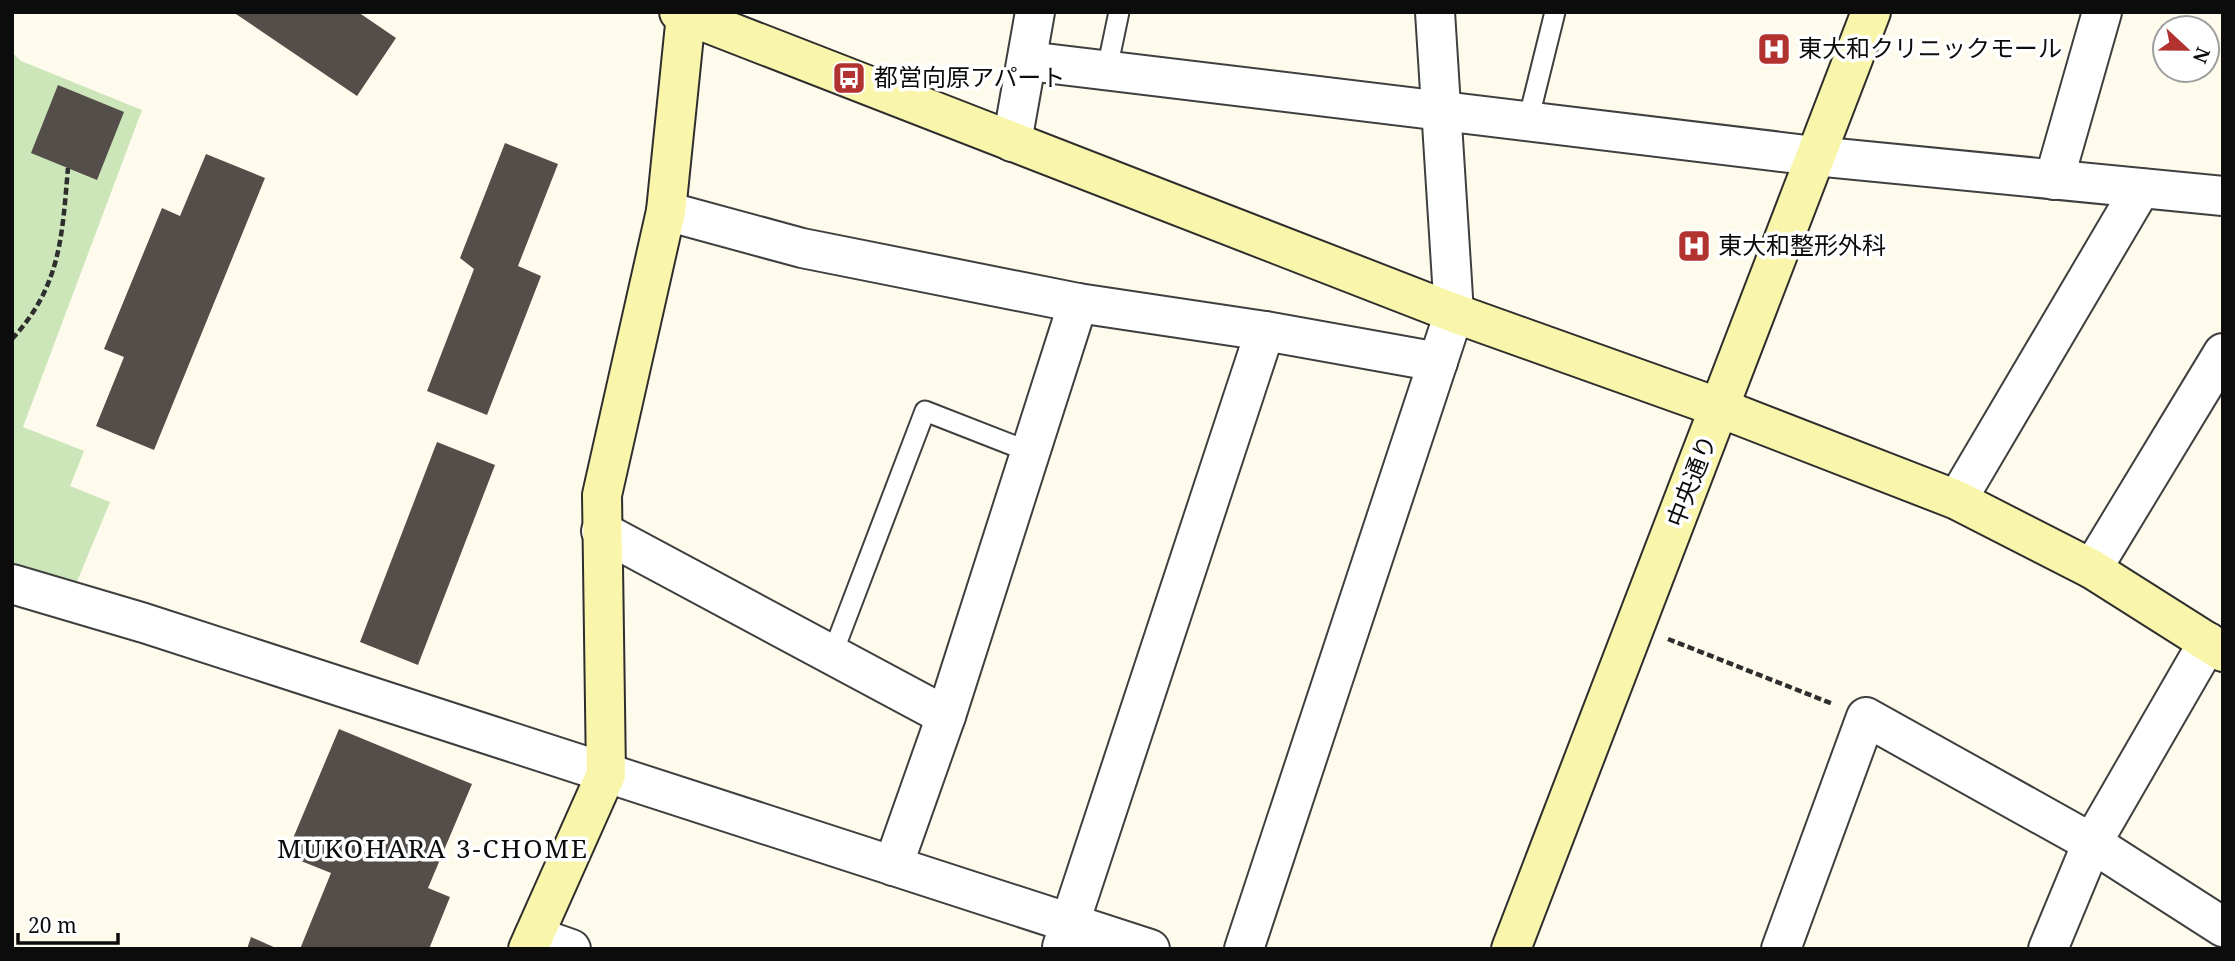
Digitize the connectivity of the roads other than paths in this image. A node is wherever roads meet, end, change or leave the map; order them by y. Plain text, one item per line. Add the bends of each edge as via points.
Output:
1 (1035, 12) edge
2 (1119, 12) edge
3 (1435, 12) edge
4 (1555, 12) edge
5 (1871, 12) edge
6 (2102, 12) edge
7 (683, 14) edge
8 (1028, 61) junction
9 (1107, 69) junction
10 (1441, 110) junction
11 (1528, 121) junction
12 (1012, 142) junction
13 (1815, 156) junction
14 (2054, 180) junction
15 (2141, 188) junction
16 (2223, 196) edge
17 (666, 211) junction
18 (1078, 303) junction
19 (1454, 313) junction
20 (1265, 331) junction
21 (2223, 353) edge
22 (1438, 362) junction
23 (1720, 408) junction
24 (1030, 452) junction
25 (1957, 500) junction
26 (601, 531) junction
27 (2092, 569) junction
28 (12, 584) edge
29 (2216, 647) edge
30 (832, 655) junction
31 (946, 716) junction
32 (606, 774) junction
33 (2092, 844) junction
34 (894, 866) junction
35 (2223, 926) edge
36 (1066, 937) edge
37 (531, 942) edge
38 (571, 949) edge
39 (1150, 949) edge
40 (1244, 949) edge
41 (1511, 949) edge
42 (1781, 949) edge
43 (2048, 949) edge

1 - 8 street
2 - 9 lane
3 - 10 street
4 - 11 lane
5 - 13 street, 中央通り
6 - 14 street
7 - 12 street
7 - 17 street
8 - 9 street
8 - 12 street
9 - 10 street
10 - 11 street
10 - 19 street
11 - 13 street
12 - 19 street
13 - 14 street
13 - 23 street, 中央通り
14 - 15 street
15 - 16 street
15 - 25 street
17 - 18 street via 802,248
17 - 26 street via 602,495
18 - 20 street
18 - 24 street
19 - 22 street
19 - 23 street
20 - 22 street
20 - 36 street
21 - 27 street
22 - 40 street
23 - 25 street
23 - 41 street, 中央通り
24 - 30 lane via 925,411
24 - 31 street
25 - 27 street
26 - 30 street
26 - 32 street
27 - 29 street
28 - 32 street
29 - 33 street
30 - 31 street
31 - 34 street
32 - 34 street
32 - 37 street
33 - 35 street
33 - 42 street via 1866,717
33 - 43 street
34 - 36 street
36 - 39 street
37 - 38 street

